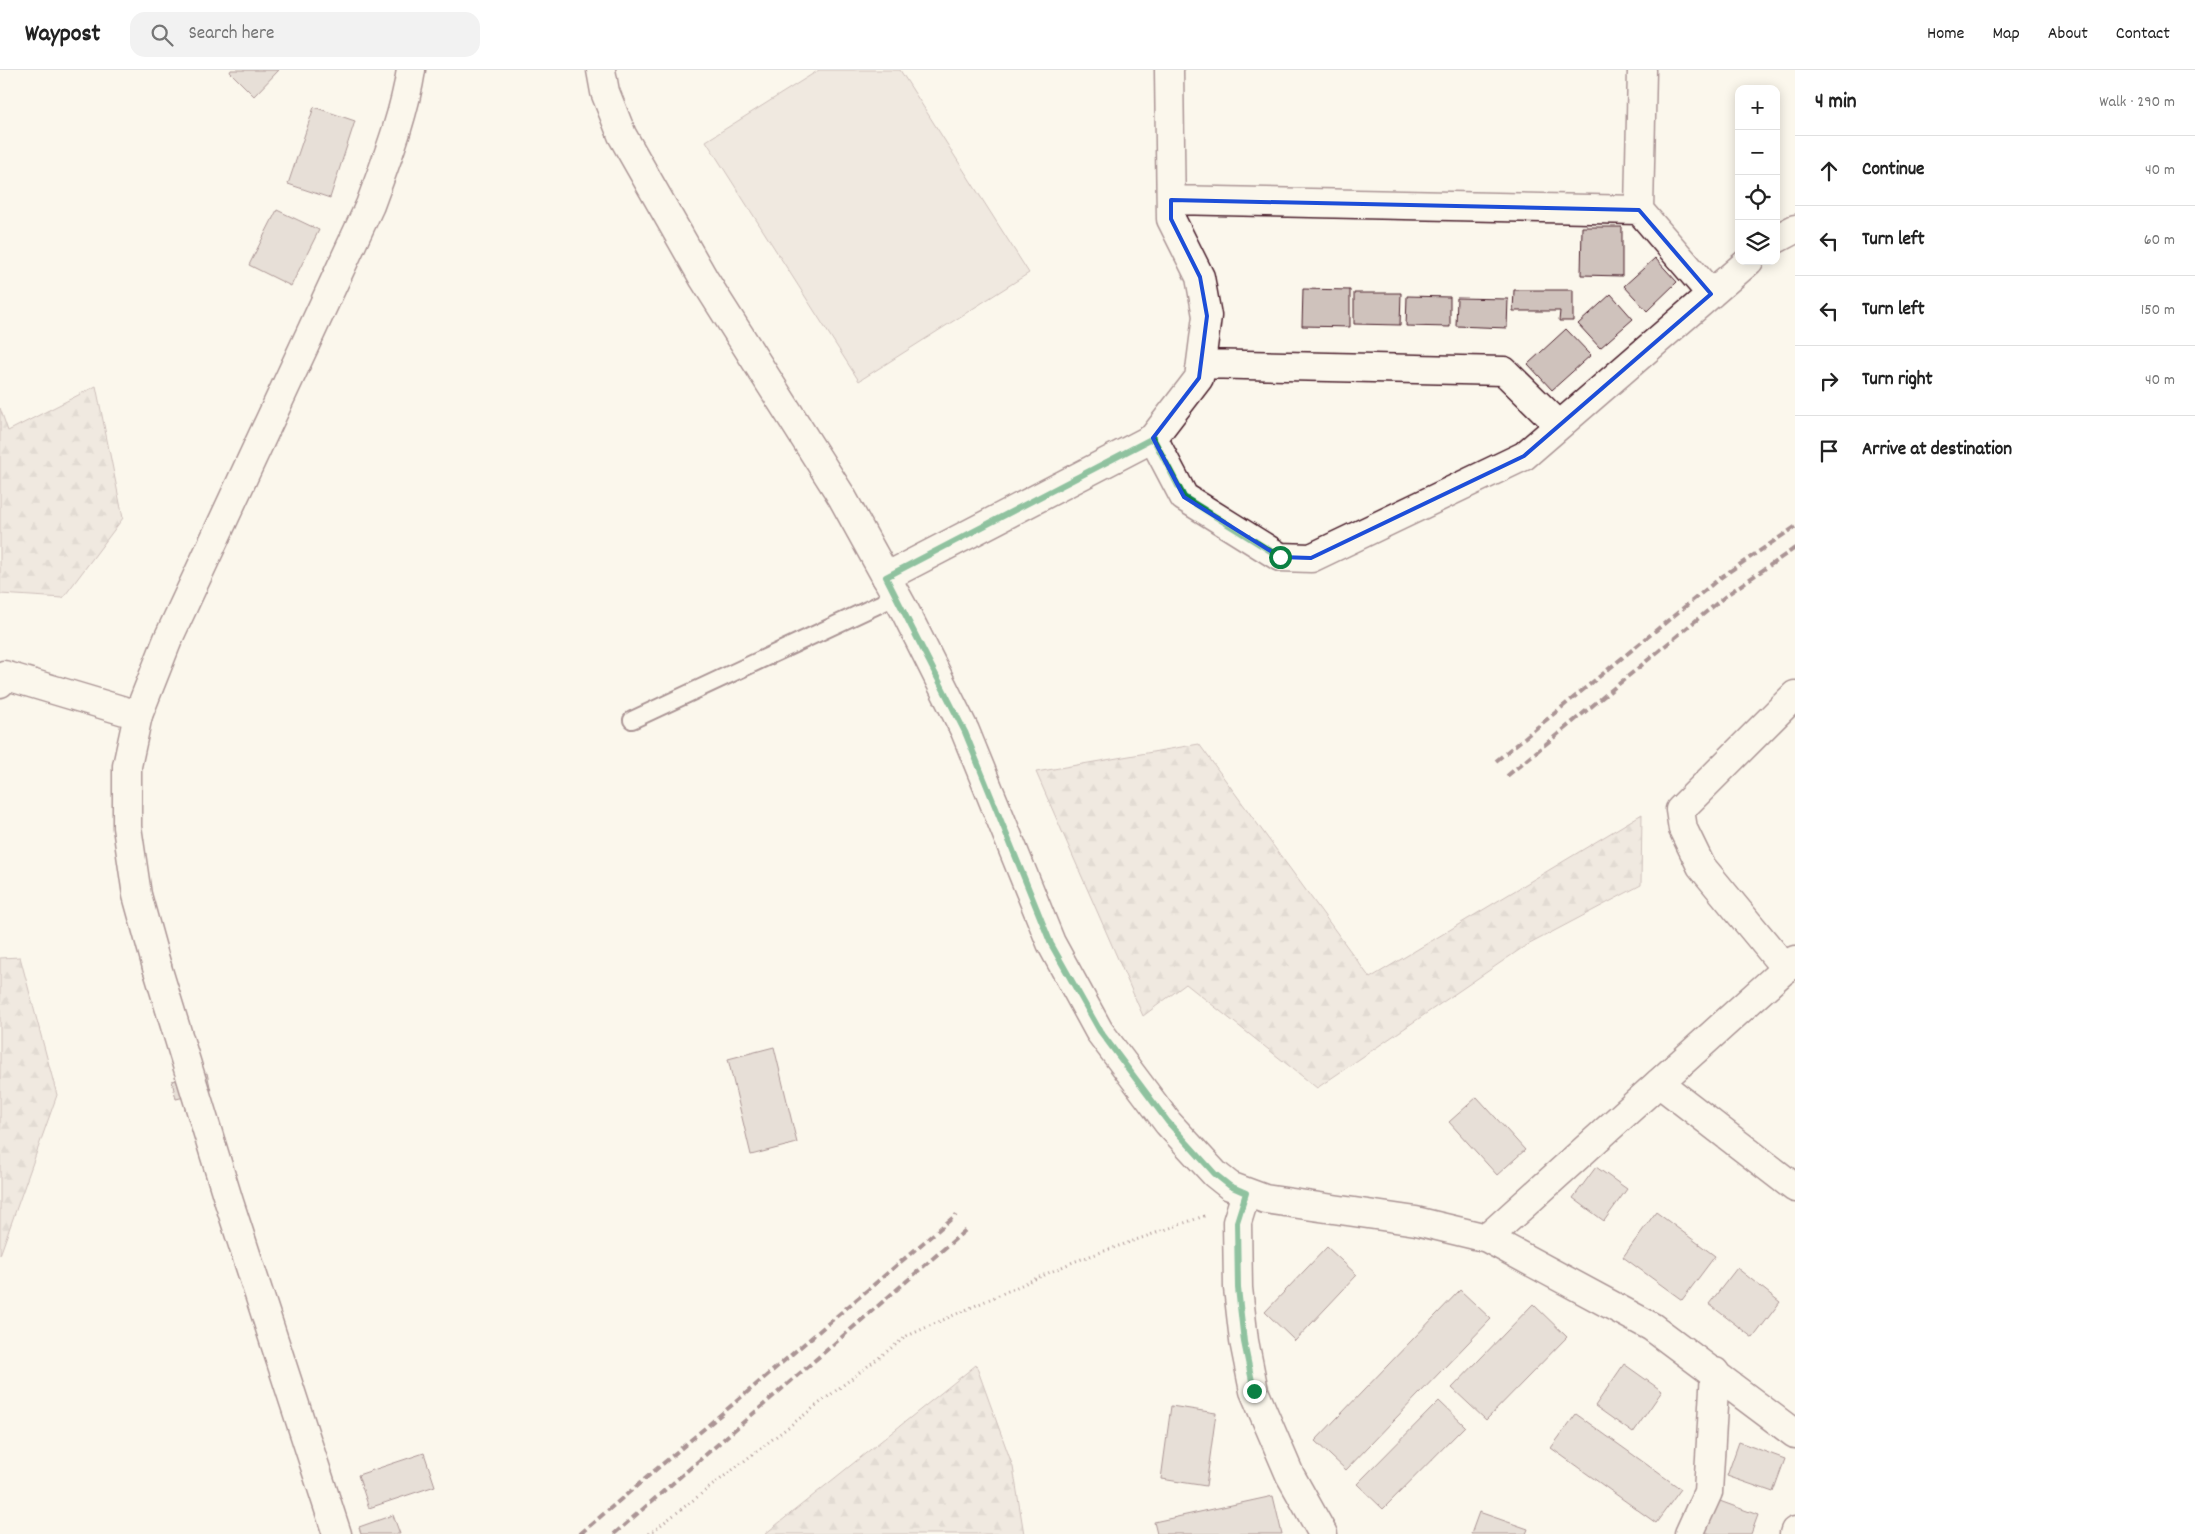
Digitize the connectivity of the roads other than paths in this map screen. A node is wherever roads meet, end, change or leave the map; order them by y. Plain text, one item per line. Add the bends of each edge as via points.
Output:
1 (411, 70) edge
2 (601, 70) edge
3 (1169, 70) edge
4 (1642, 70) edge
5 (1171, 200) junction
6 (1640, 210) junction
7 (1795, 229) edge
8 (1780, 237) edge
9 (1744, 265) edge
10 (1711, 294) junction
11 (1201, 364) junction
12 (1559, 425) junction
13 (1153, 438) junction
14 (892, 586) junction
15 (0, 682) edge
16 (1795, 695) edge
17 (138, 715) junction
18 (632, 720) dead end
19 (1790, 964) edge
20 (1660, 1083) junction
21 (1795, 1188) edge
22 (1244, 1199) junction
23 (1487, 1238) junction
24 (1714, 1372) junction
25 (1795, 1434) edge
26 (337, 1534) edge
27 (1323, 1534) edge
28 (1689, 1534) edge

1 - 17 street via 389,154 370,205 168,638
2 - 14 street via 605,92 627,144 704,278 842,497
3 - 5 street
4 - 6 street
5 - 6 street
5 - 11 street via 1171,219 1200,277 1207,316
6 - 10 street
7 - 8 street
9 - 10 street
10 - 12 street
11 - 12 street via 1504,371
11 - 13 street via 1199,378
12 - 13 street via 1524,456 1311,558 1280,557 1184,497
13 - 14 street
14 - 18 lane
14 - 22 street via 965,732 1051,944 1100,1031 1168,1122 1215,1174
15 - 17 street via 4,675
16 - 19 street via 1680,810 1683,829 1701,866
17 - 26 street via 127,766 127,827 137,894 230,1202
19 - 20 street
20 - 21 street
20 - 23 street
22 - 23 street via 1265,1199 1416,1221
22 - 27 street via 1237,1222 1238,1288 1254,1391 1290,1475
23 - 24 street via 1652,1327
24 - 25 street
24 - 28 street via 1708,1492

